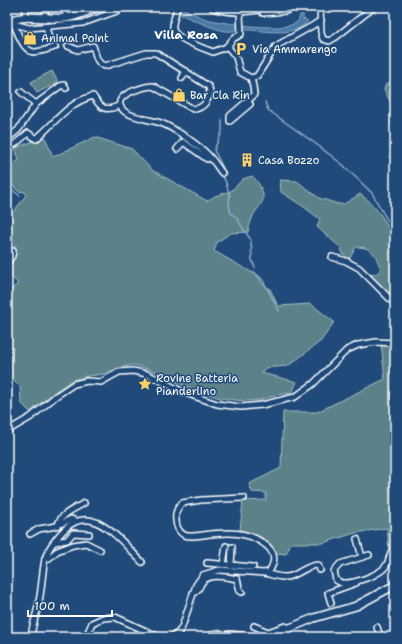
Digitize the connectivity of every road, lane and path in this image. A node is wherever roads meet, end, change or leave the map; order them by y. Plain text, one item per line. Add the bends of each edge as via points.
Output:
1 (26, 7) edge
2 (65, 7) edge
3 (98, 7) edge
4 (177, 7) edge
5 (213, 7) edge
6 (273, 7) edge
7 (294, 7) edge
8 (320, 7) edge
9 (374, 7) edge
10 (117, 11) dead end
11 (45, 12) edge
12 (240, 13) dead end
13 (263, 13) dead end
14 (25, 17) junction
15 (66, 18) junction
16 (321, 20) junction
17 (11, 22) edge
18 (46, 27) junction
19 (50, 42) dead end
20 (68, 46) tunnel mouth
21 (229, 46) junction
22 (33, 55) dead end
23 (186, 71) junction
24 (182, 78) dead end
25 (251, 78) junction
26 (66, 88) dead end
27 (21, 92) dead end
28 (36, 104) junction
29 (250, 104) dead end
30 (120, 105) junction
31 (7, 139) edge
32 (7, 148) edge
33 (177, 149) dead end
34 (210, 157) junction
35 (222, 173) dead end
36 (13, 250) dead end
37 (332, 257) dead end
38 (7, 263) edge
39 (395, 304) edge
40 (395, 343) edge
41 (7, 431) edge
42 (244, 498) dead end
43 (189, 501) junction
44 (84, 503) dead end
45 (198, 506) dead end
46 (76, 521) junction
47 (58, 525) junction
48 (30, 534) dead end
49 (89, 534) dead end
50 (357, 539) dead end
51 (55, 542) junction
52 (226, 546) dead end
53 (395, 546) edge
54 (232, 547) dead end
55 (100, 550) dead end
56 (369, 555) dead end
57 (362, 557) junction
58 (45, 559) junction
59 (142, 562) dead end
60 (206, 564) dead end
61 (228, 567) junction
62 (253, 567) dead end
63 (320, 570) dead end
64 (264, 573) junction
65 (362, 580) junction
66 (395, 585) edge
67 (242, 592) dead end
68 (193, 593) junction
69 (331, 602) dead end
70 (254, 626) dead end
71 (377, 627) dead end
72 (289, 628) junction
73 (89, 632) junction
74 (223, 636) edge
75 (31, 637) edge
76 (79, 637) edge
77 (108, 637) edge
78 (160, 637) edge
79 (172, 637) edge
80 (209, 637) edge
81 (248, 637) edge
82 (268, 637) edge
83 (380, 637) edge

1 - 14 street
2 - 15 street
3 - 15 street
4 - 21 street via 173,24 178,36 213,52
5 - 6 street via 240,11
7 - 13 street via 286,11
8 - 16 street
9 - 16 street via 329,41 323,39
10 - 18 street via 83,23
11 - 14 street
11 - 15 street
12 - 21 street via 241,34 233,39
14 - 17 street
16 - 25 street via 276,46 257,76
17 - 18 street via 29,28
17 - 22 street via 30,51 54,48
18 - 19 street
20 - 23 street via 78,50 93,46 98,62 105,66 146,53 156,53
21 - 25 street via 236,57 240,72
23 - 24 street
23 - 30 street via 209,87 206,103 199,108 193,109 153,86 126,94
25 - 29 street via 254,94 230,116 230,121
26 - 28 street via 60,86
27 - 28 street
28 - 31 street via 18,130
30 - 32 street via 105,109 98,105 93,96 82,100 64,112 36,139 28,133
30 - 34 street via 128,114 163,124 179,132
33 - 34 street via 183,142
34 - 35 street
36 - 38 street
37 - 39 street via 359,268
40 - 41 street via 376,342 347,350 313,384 295,397 262,405 241,407 218,404 185,393 147,374 119,372 101,382 87,381 74,384 31,417
42 - 43 street
43 - 45 street
43 - 64 street via 182,503 176,511 175,518 180,532 192,536 227,532 252,537 269,548 275,559 269,572
44 - 47 street via 63,516
46 - 47 street via 71,519
46 - 51 street via 67,527
46 - 59 street via 86,519 96,522 117,536
47 - 48 street via 39,528
49 - 51 street via 73,533 67,540
50 - 57 street
51 - 58 street
52 - 61 street
53 - 65 street via 385,568 380,573
54 - 61 street
55 - 58 street via 86,543 73,545
56 - 57 street
57 - 65 street via 340,564 334,571 336,580 342,583
58 - 75 street via 41,594
60 - 61 street
61 - 62 street
61 - 64 street
61 - 68 street via 203,575 199,578
63 - 64 street via 318,565 313,565 290,577
65 - 69 street via 328,593
66 - 72 street via 356,606
67 - 68 street via 237,579 216,576 205,580 199,590
68 - 79 street via 182,626
70 - 72 street via 268,632 285,626
71 - 83 street
72 - 82 street
73 - 76 street
73 - 77 street via 93,636
73 - 78 street via 92,623 109,617
74 - 80 street via 221,633 214,633
74 - 81 street

